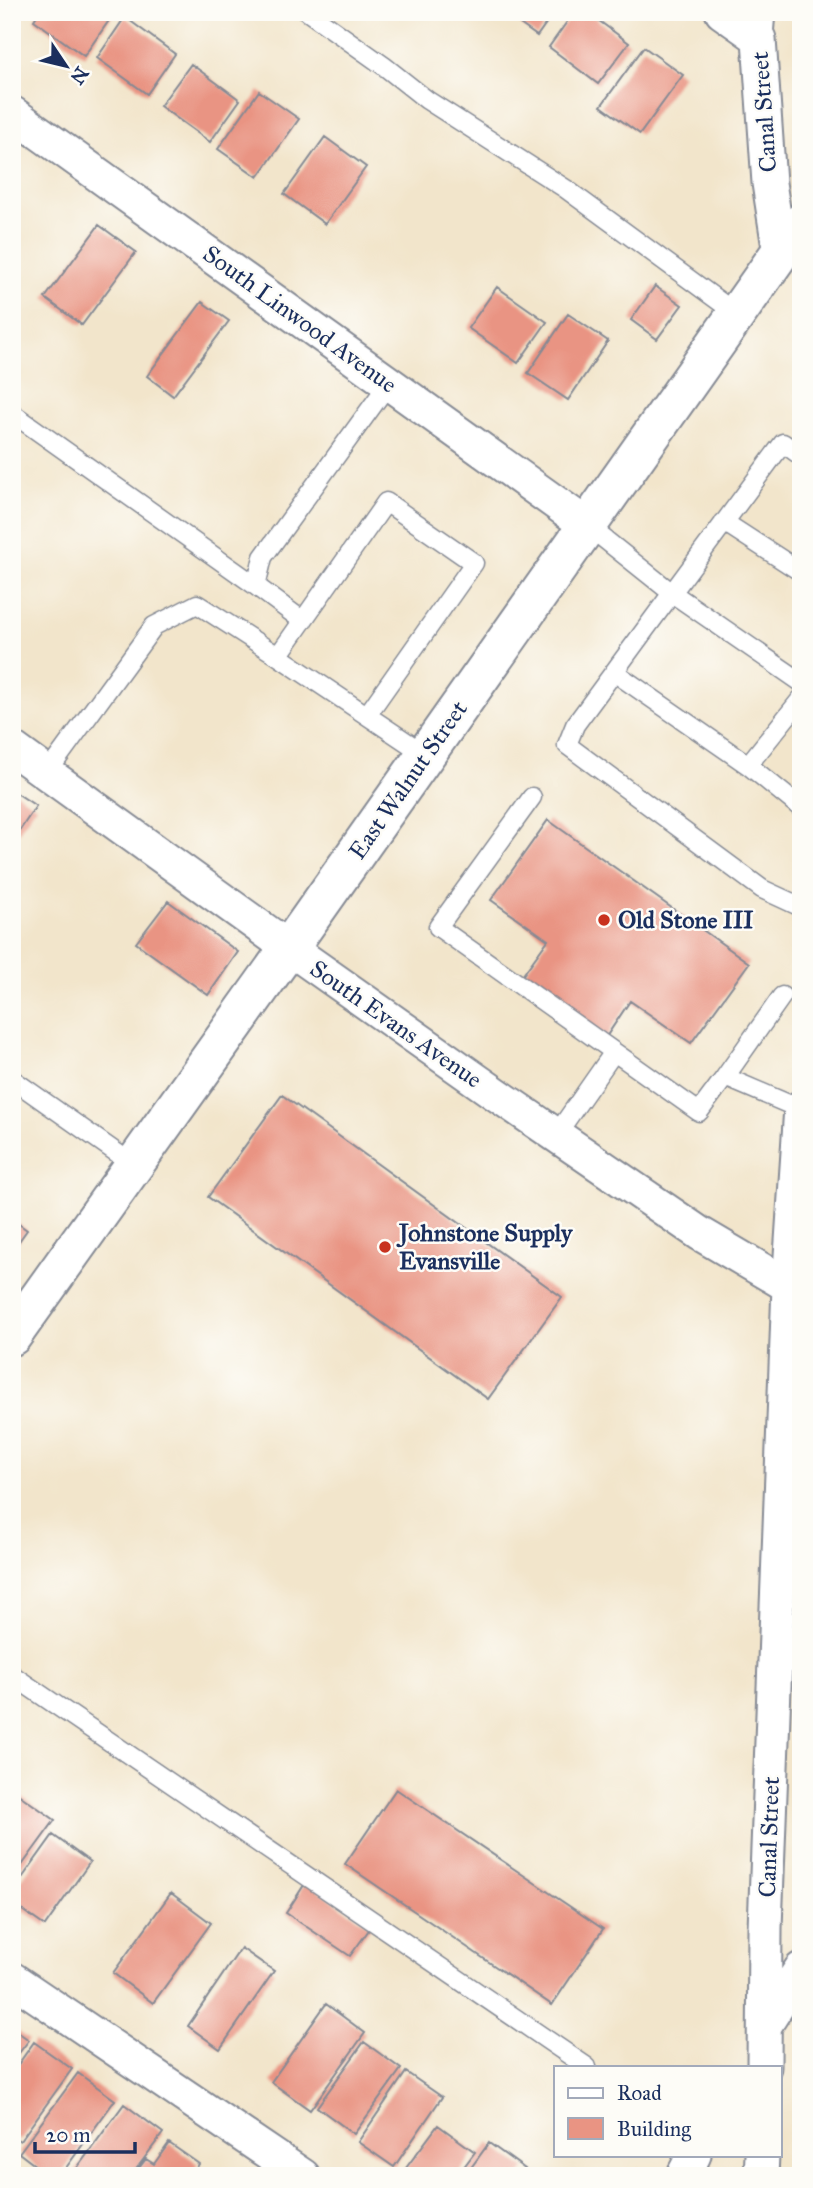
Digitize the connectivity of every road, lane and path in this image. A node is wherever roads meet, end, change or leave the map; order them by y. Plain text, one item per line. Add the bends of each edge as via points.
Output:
1 (308, 12) edge
2 (722, 12) edge
3 (757, 24) edge
4 (12, 113) edge
5 (801, 223) edge
6 (780, 254) junction
7 (738, 314) junction
8 (389, 383) junction
9 (12, 413) edge
10 (801, 456) edge
11 (724, 522) junction
12 (588, 526) junction
13 (801, 572) edge
14 (256, 586) junction
15 (672, 593) junction
16 (303, 621) junction
17 (278, 656) junction
18 (614, 671) junction
19 (801, 682) edge
20 (801, 699) edge
21 (367, 715) junction
22 (12, 748) edge
23 (426, 755) junction
24 (748, 765) junction
25 (47, 774) junction
26 (532, 797) dead end
27 (801, 808) edge
28 (801, 907) edge
29 (289, 948) junction
30 (782, 996) dead end
31 (614, 1052) junction
32 (725, 1077) junction
33 (12, 1079) edge
34 (800, 1108) edge
35 (556, 1135) junction
36 (134, 1165) junction
37 (789, 1286) junction
38 (12, 1336) edge
39 (12, 1675) edge
40 (800, 1973) edge
41 (12, 1979) edge
42 (764, 2026) junction
43 (586, 2066) edge
44 (743, 2066) edge
45 (764, 2066) edge
46 (693, 2156) edge
47 (762, 2156) edge
48 (303, 2176) edge
49 (683, 2176) edge
50 (761, 2176) edge

1 - 7 lane via 427,100 566,189
2 - 3 street
3 - 6 street, Canal Street via 769,183
4 - 8 street, South Linwood Avenue
5 - 6 main road, East Walnut Street
6 - 7 main road, East Walnut Street
7 - 12 main road, East Walnut Street
8 - 12 street, South Linwood Avenue
8 - 14 lane via 264,556
9 - 14 lane
10 - 11 lane via 783,443
11 - 13 lane
11 - 15 lane
12 - 15 lane
12 - 23 main road, East Walnut Street
14 - 16 lane
15 - 18 lane
15 - 19 lane
16 - 17 lane
16 - 21 lane via 386,502 474,563
17 - 21 lane
17 - 25 lane via 197,604 175,615 154,626
18 - 24 lane
18 - 28 lane via 575,725 567,745 762,889
20 - 24 lane
21 - 23 lane
22 - 25 street, South Evans Avenue
23 - 29 main road, East Walnut Street
24 - 27 lane
25 - 29 street, South Evans Avenue
26 - 31 lane via 438,927
29 - 35 street, South Evans Avenue
29 - 36 main road, East Walnut Street
30 - 32 lane
31 - 32 lane via 699,1112
31 - 35 lane
32 - 34 lane
33 - 36 lane
34 - 37 street, Canal Street
35 - 37 street, South Evans Avenue via 699,1233
36 - 38 main road, East Walnut Street
37 - 42 street, Canal Street
39 - 43 lane
40 - 42 street
41 - 48 street
42 - 44 street
42 - 45 street, Canal Street
46 - 49 street
47 - 50 street

